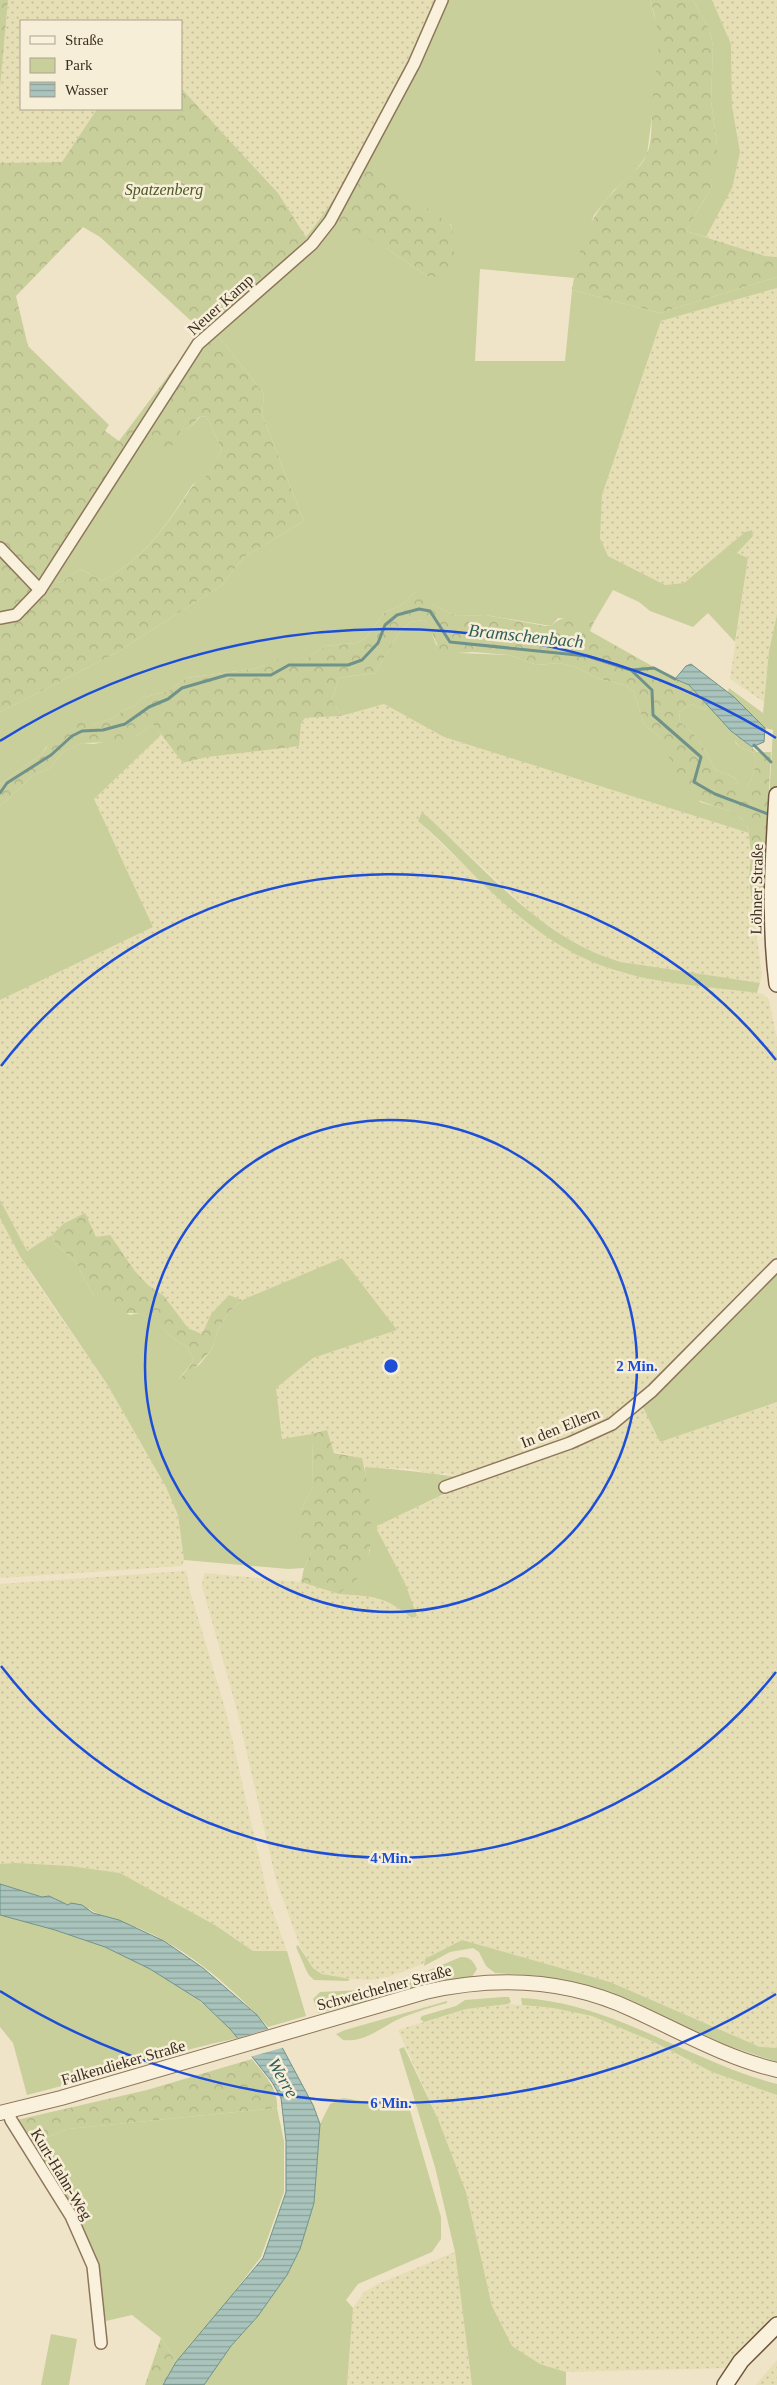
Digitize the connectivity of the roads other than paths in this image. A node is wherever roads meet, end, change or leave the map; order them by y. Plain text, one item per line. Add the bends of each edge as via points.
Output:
1 (442, 0) edge
2 (0, 548) edge
3 (40, 590) junction
4 (0, 618) edge
5 (777, 795) edge
6 (777, 984) edge
7 (777, 1265) edge
8 (445, 1487) dead end
9 (255, 2041) joint
10 (777, 2070) edge
11 (4, 2112) edge
12 (777, 2325) edge
13 (101, 2343) dead end
14 (725, 2385) edge

1 - 3 street, Neuer Kamp via 414,64 362,165 322,233 198,344
2 - 3 street
3 - 4 street, Neuer Kamp via 16,615
5 - 6 main road, Löhner Straße via 771,893
7 - 8 street, In den Ellern via 652,1391 612,1424 570,1443
9 - 10 street, Schweichelner Straße via 456,1985 484,1982 538,1984 602,1997 709,2047
9 - 11 street, Falkendieker Straße
11 - 13 street, Kurt-Hahn-Weg via 71,2216 93,2266
12 - 14 main road via 741,2361

